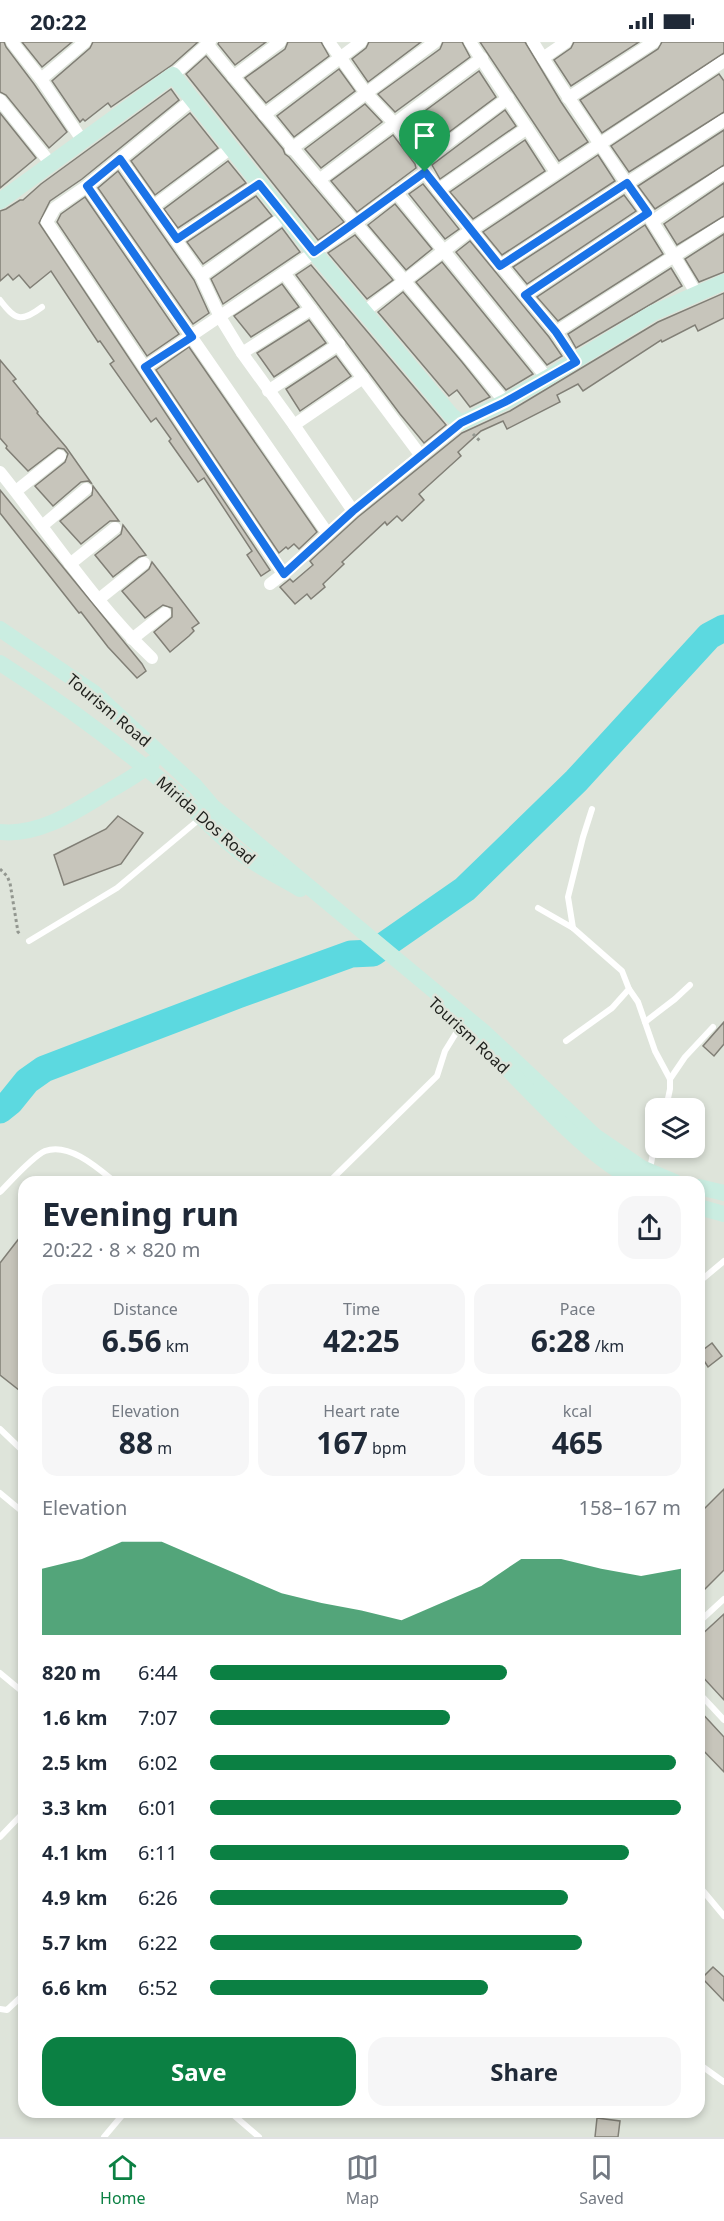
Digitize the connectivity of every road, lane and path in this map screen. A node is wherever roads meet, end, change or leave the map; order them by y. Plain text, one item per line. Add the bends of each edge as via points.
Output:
1 (13, 42) edge
2 (85, 42) edge
3 (280, 42) edge
4 (329, 42) edge
5 (361, 42) edge
6 (435, 42) edge
7 (470, 42) edge
8 (533, 42) edge
9 (566, 42) edge
10 (654, 42) edge
11 (208, 43) edge
12 (543, 57) junction
13 (483, 58) junction
14 (340, 59) junction
15 (724, 61) edge
16 (173, 75) junction
17 (233, 77) junction
18 (40, 79) junction
19 (366, 93) junction
20 (508, 98) junction
21 (568, 98) junction
22 (0, 100) edge
23 (192, 100) junction
24 (264, 115) junction
25 (724, 120) edge
26 (395, 124) junction
27 (527, 128) junction
28 (82, 140) junction
29 (599, 143) junction
30 (231, 148) junction
31 (291, 149) junction
32 (120, 159) junction
33 (51, 164) junction
34 (424, 166) junction
35 (556, 172) junction
36 (724, 173) edge
37 (319, 180) junction
38 (627, 183) junction
39 (259, 184) junction
40 (87, 186) junction
41 (438, 190) junction
42 (396, 192) junction
43 (2, 194) edge
44 (154, 206) junction
45 (285, 216) junction
46 (650, 217) junction
47 (354, 223) junction
48 (724, 224) edge
49 (471, 230) junction
50 (177, 239) junction
51 (314, 252) junction
52 (443, 252) junction
53 (674, 254) junction
54 (500, 266) junction
55 (284, 273) junction
56 (201, 276) junction
57 (406, 281) junction
58 (724, 282) edge
59 (525, 295) junction
60 (697, 295) junction
61 (0, 300) edge
62 (42, 307) dead end
63 (311, 309) junction
64 (365, 311) junction
65 (220, 317) junction
66 (556, 332) junction
67 (192, 337) junction
68 (339, 344) junction
69 (242, 354) junction
70 (576, 362) junction
71 (145, 367) junction
72 (363, 378) junction
73 (547, 378) junction
74 (268, 391) junction
75 (505, 402) junction
76 (461, 423) junction
77 (294, 425) junction
78 (60, 456) dead end
79 (421, 456) junction
80 (0, 472) edge
81 (86, 489) dead end
82 (16, 491) junction
83 (353, 511) junction
84 (42, 526) junction
85 (115, 528) dead end
86 (328, 534) junction
87 (144, 563) dead end
88 (70, 564) junction
89 (284, 574) junction
90 (270, 584) dead end
91 (99, 599) junction
92 (165, 613) dead end
93 (0, 629) edge
94 (132, 639) junction
95 (153, 658) dead end
96 (0, 663) edge
97 (161, 754) junction
98 (146, 768) junction
99 (185, 777) joint
100 (592, 809) dead end
101 (207, 812) junction
102 (0, 832) edge
103 (0, 869) edge
104 (302, 885) joint
105 (538, 908) dead end
106 (573, 928) junction
107 (29, 941) joint
108 (690, 985) dead end
109 (629, 989) junction
110 (465, 1022) junction
111 (645, 1022) junction
112 (713, 1027) dead end
113 (566, 1041) dead end
114 (670, 1079) junction
115 (668, 1098) edge
116 (651, 1158) edge
117 (108, 1176) edge
118 (335, 1176) edge
119 (636, 1176) edge
120 (643, 1176) edge
121 (647, 1176) edge
122 (0, 1192) edge
123 (705, 1209) edge
124 (724, 1214) edge
125 (724, 1261) edge
126 (705, 1277) edge
127 (0, 1430) edge
128 (18, 1446) edge
129 (0, 1493) edge
130 (18, 1508) edge
131 (724, 1599) edge
132 (705, 1616) edge
133 (0, 1673) edge
134 (18, 1688) edge
135 (705, 1699) edge
136 (724, 1720) edge
137 (18, 1818) edge
138 (0, 1837) edge
139 (705, 1893) edge
140 (724, 1916) edge
141 (18, 2000) edge
142 (0, 2009) edge
143 (705, 2068) edge
144 (724, 2082) edge
145 (120, 2118) edge
146 (237, 2118) edge
147 (104, 2137) edge
148 (259, 2137) edge

1 - 18 street
2 - 18 street
3 - 17 street
4 - 14 street
5 - 14 street
6 - 19 street
7 - 13 street
8 - 12 street
9 - 12 street
10 - 21 street
11 - 16 street
11 - 17 street
12 - 21 street
13 - 20 street
13 - 26 street
14 - 19 street
14 - 24 street
15 - 29 street
16 - 23 main road
16 - 28 main road
17 - 24 street
18 - 28 street
19 - 26 street
19 - 31 street
20 - 27 street
20 - 34 street
21 - 29 street
22 - 33 street
23 - 30 main road
23 - 32 street
24 - 31 street
25 - 38 street
26 - 34 street
26 - 37 street
27 - 35 street
27 - 41 street
28 - 33 main road
29 - 35 street
29 - 38 street
30 - 39 main road
30 - 44 street
31 - 37 street
32 - 40 street
32 - 44 street
33 - 43 main road
34 - 41 street
34 - 42 street
35 - 49 street
36 - 46 street
37 - 47 street
38 - 46 street
38 - 54 street
39 - 45 main road
39 - 50 street
40 - 67 street
40 - 71 street via 55,208 47,222
41 - 49 street
42 - 47 street
42 - 52 street
44 - 50 street
45 - 51 main road
45 - 56 street
46 - 53 street
46 - 59 street
47 - 51 street
47 - 57 street
48 - 53 street
49 - 52 street
49 - 54 street
50 - 56 street
51 - 55 street
51 - 64 main road
52 - 57 street
52 - 73 street
53 - 60 street
53 - 66 street
54 - 59 street
55 - 63 street
55 - 65 street
56 - 65 street
57 - 64 street
57 - 75 street
58 - 60 main road
59 - 66 street
60 - 70 main road via 652,313
61 - 62 lane via 14,316 22,318
63 - 68 street
63 - 69 street
64 - 76 main road
65 - 67 street
65 - 69 street
66 - 70 street
67 - 71 street
67 - 86 street
68 - 72 street
68 - 74 street
69 - 74 street
70 - 73 main road
71 - 89 street
72 - 77 street
72 - 79 street
73 - 75 main road
74 - 77 street
75 - 76 main road
76 - 79 street
77 - 83 street
78 - 82 street
79 - 83 street
80 - 82 street
81 - 84 street
82 - 84 street
83 - 86 street
84 - 88 street
85 - 88 street
86 - 89 street
87 - 91 street
88 - 91 street
89 - 90 street
91 - 94 street
92 - 94 street
93 - 97 main road, Tourism Road via 93,692
94 - 95 street
96 - 98 main road, Tourism Road
97 - 98 main road
97 - 99 main road, Tourism Road
98 - 101 main road, Mirida Dos Road via 188,803
98 - 102 main road via 52,823
99 - 101 main road, Mirida Dos Road
100 - 106 lane via 568,897
101 - 104 main road, Mirida Dos Road
101 - 107 lane via 117,888
103 - 107 path via 10,883 18,932
104 - 110 main road, Tourism Road
105 - 106 lane
106 - 109 lane via 622,971
108 - 111 lane
109 - 111 lane
109 - 113 lane via 612,1008
110 - 118 lane via 445,1051 437,1076
110 - 119 main road, Tourism Road via 545,1108 615,1170
110 - 120 main road, Tourism Road
111 - 114 lane
112 - 114 lane
114 - 115 lane
116 - 121 lane
117 - 122 lane via 90,1161 63,1150 45,1151
123 - 124 main road
125 - 126 lane
127 - 128 lane
129 - 130 lane
131 - 132 lane
133 - 134 lane
135 - 136 lane
137 - 138 lane
139 - 140 lane
141 - 142 lane via 7,2010
143 - 144 lane
145 - 147 lane
146 - 148 lane

